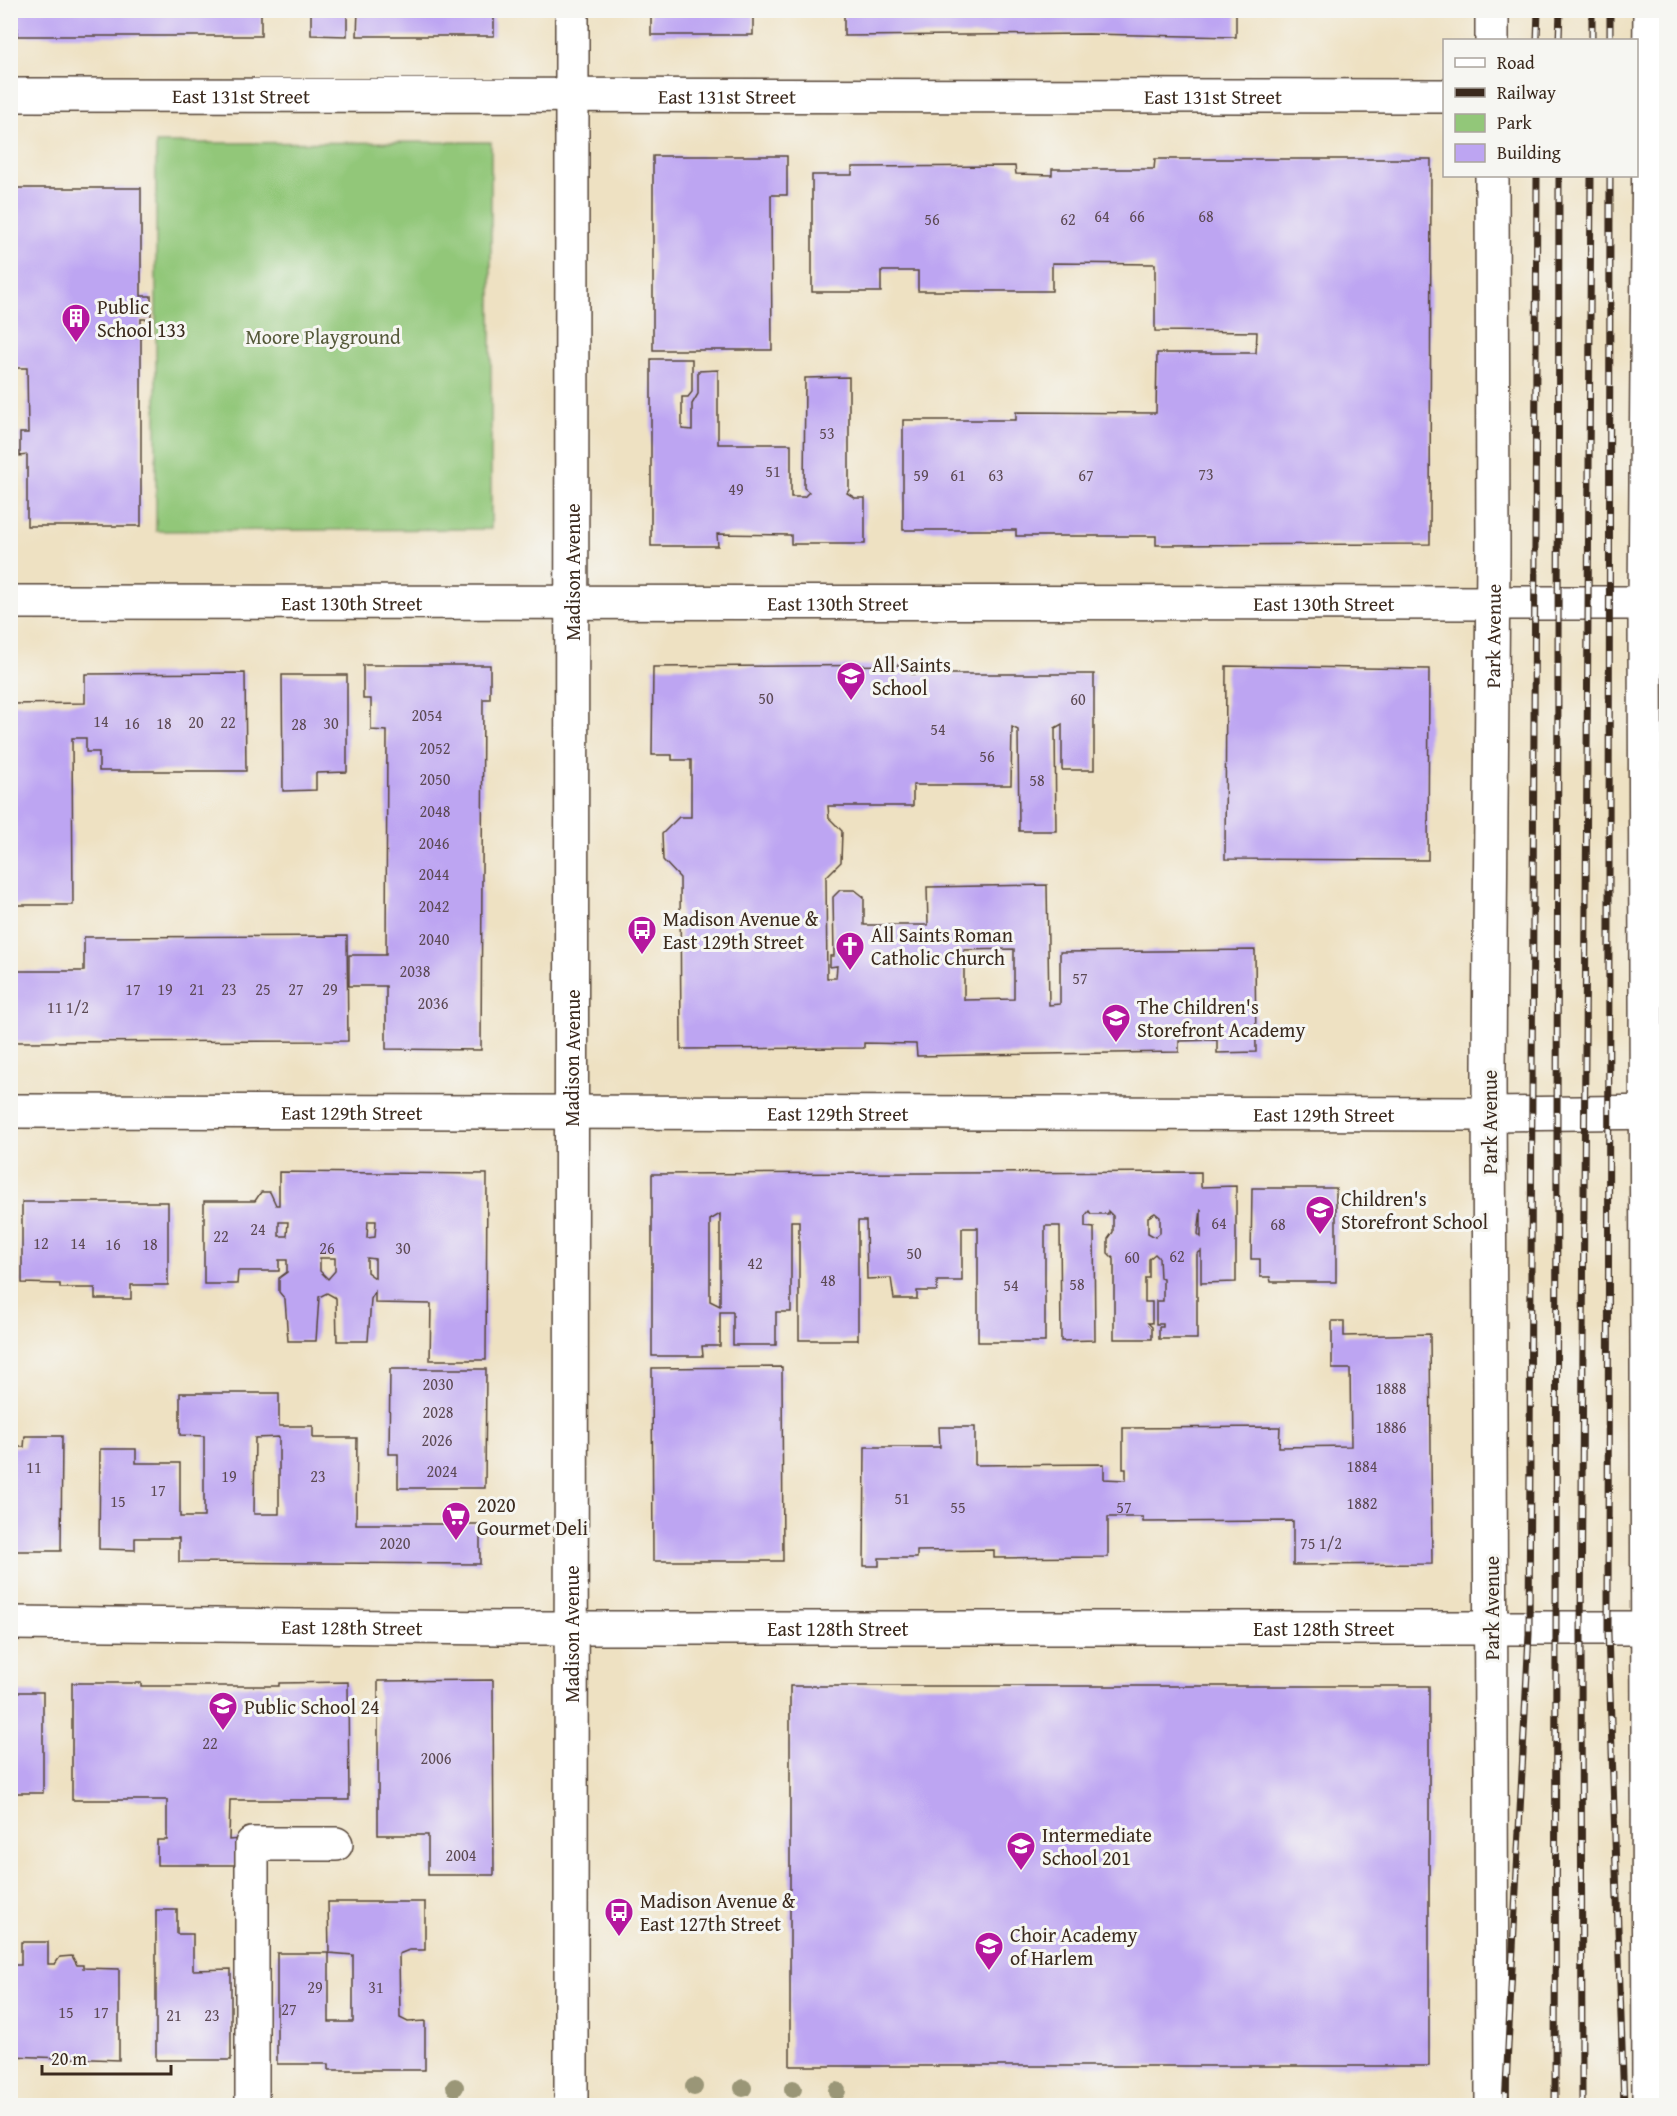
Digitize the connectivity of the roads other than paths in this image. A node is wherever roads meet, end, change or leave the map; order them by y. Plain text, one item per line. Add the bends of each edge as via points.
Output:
1 (572, 10) edge
2 (1492, 10) edge
3 (1650, 10) edge
4 (1492, 39) edge
5 (1651, 84) edge
6 (571, 94) junction
7 (10, 95) edge
8 (1443, 96) edge
9 (1492, 177) edge
10 (10, 602) edge
11 (570, 602) junction
12 (1492, 603) junction
13 (1656, 603) edge
14 (10, 1111) edge
15 (570, 1112) junction
16 (1657, 1112) edge
17 (1489, 1114) junction
18 (10, 1623) edge
19 (571, 1628) junction
20 (1657, 1628) edge
21 (1492, 1630) junction
22 (336, 1844) dead end
23 (252, 2106) edge
24 (571, 2106) edge
25 (1492, 2106) edge
26 (1649, 2106) edge

1 - 6 street, Madison Avenue
2 - 4 street
3 - 5 street
5 - 13 street
6 - 7 street, East 131st Street
6 - 8 street, East 131st Street
6 - 11 street, Madison Avenue
9 - 12 street, Park Avenue
10 - 11 street, East 130th Street
11 - 12 street, East 130th Street
11 - 15 street, Madison Avenue
12 - 13 street, East 130th Street
12 - 17 street, Park Avenue
13 - 16 street
14 - 15 street, East 129th Street
15 - 17 street, East 129th Street
15 - 19 street, Madison Avenue
16 - 17 street, East 129th Street
16 - 20 street
17 - 21 street, Park Avenue
18 - 19 street, East 128th Street
19 - 21 street, East 128th Street
19 - 24 street, Madison Avenue
20 - 21 street, East 128th Street
20 - 26 street
21 - 25 street, Park Avenue
22 - 23 street via 252,1844

